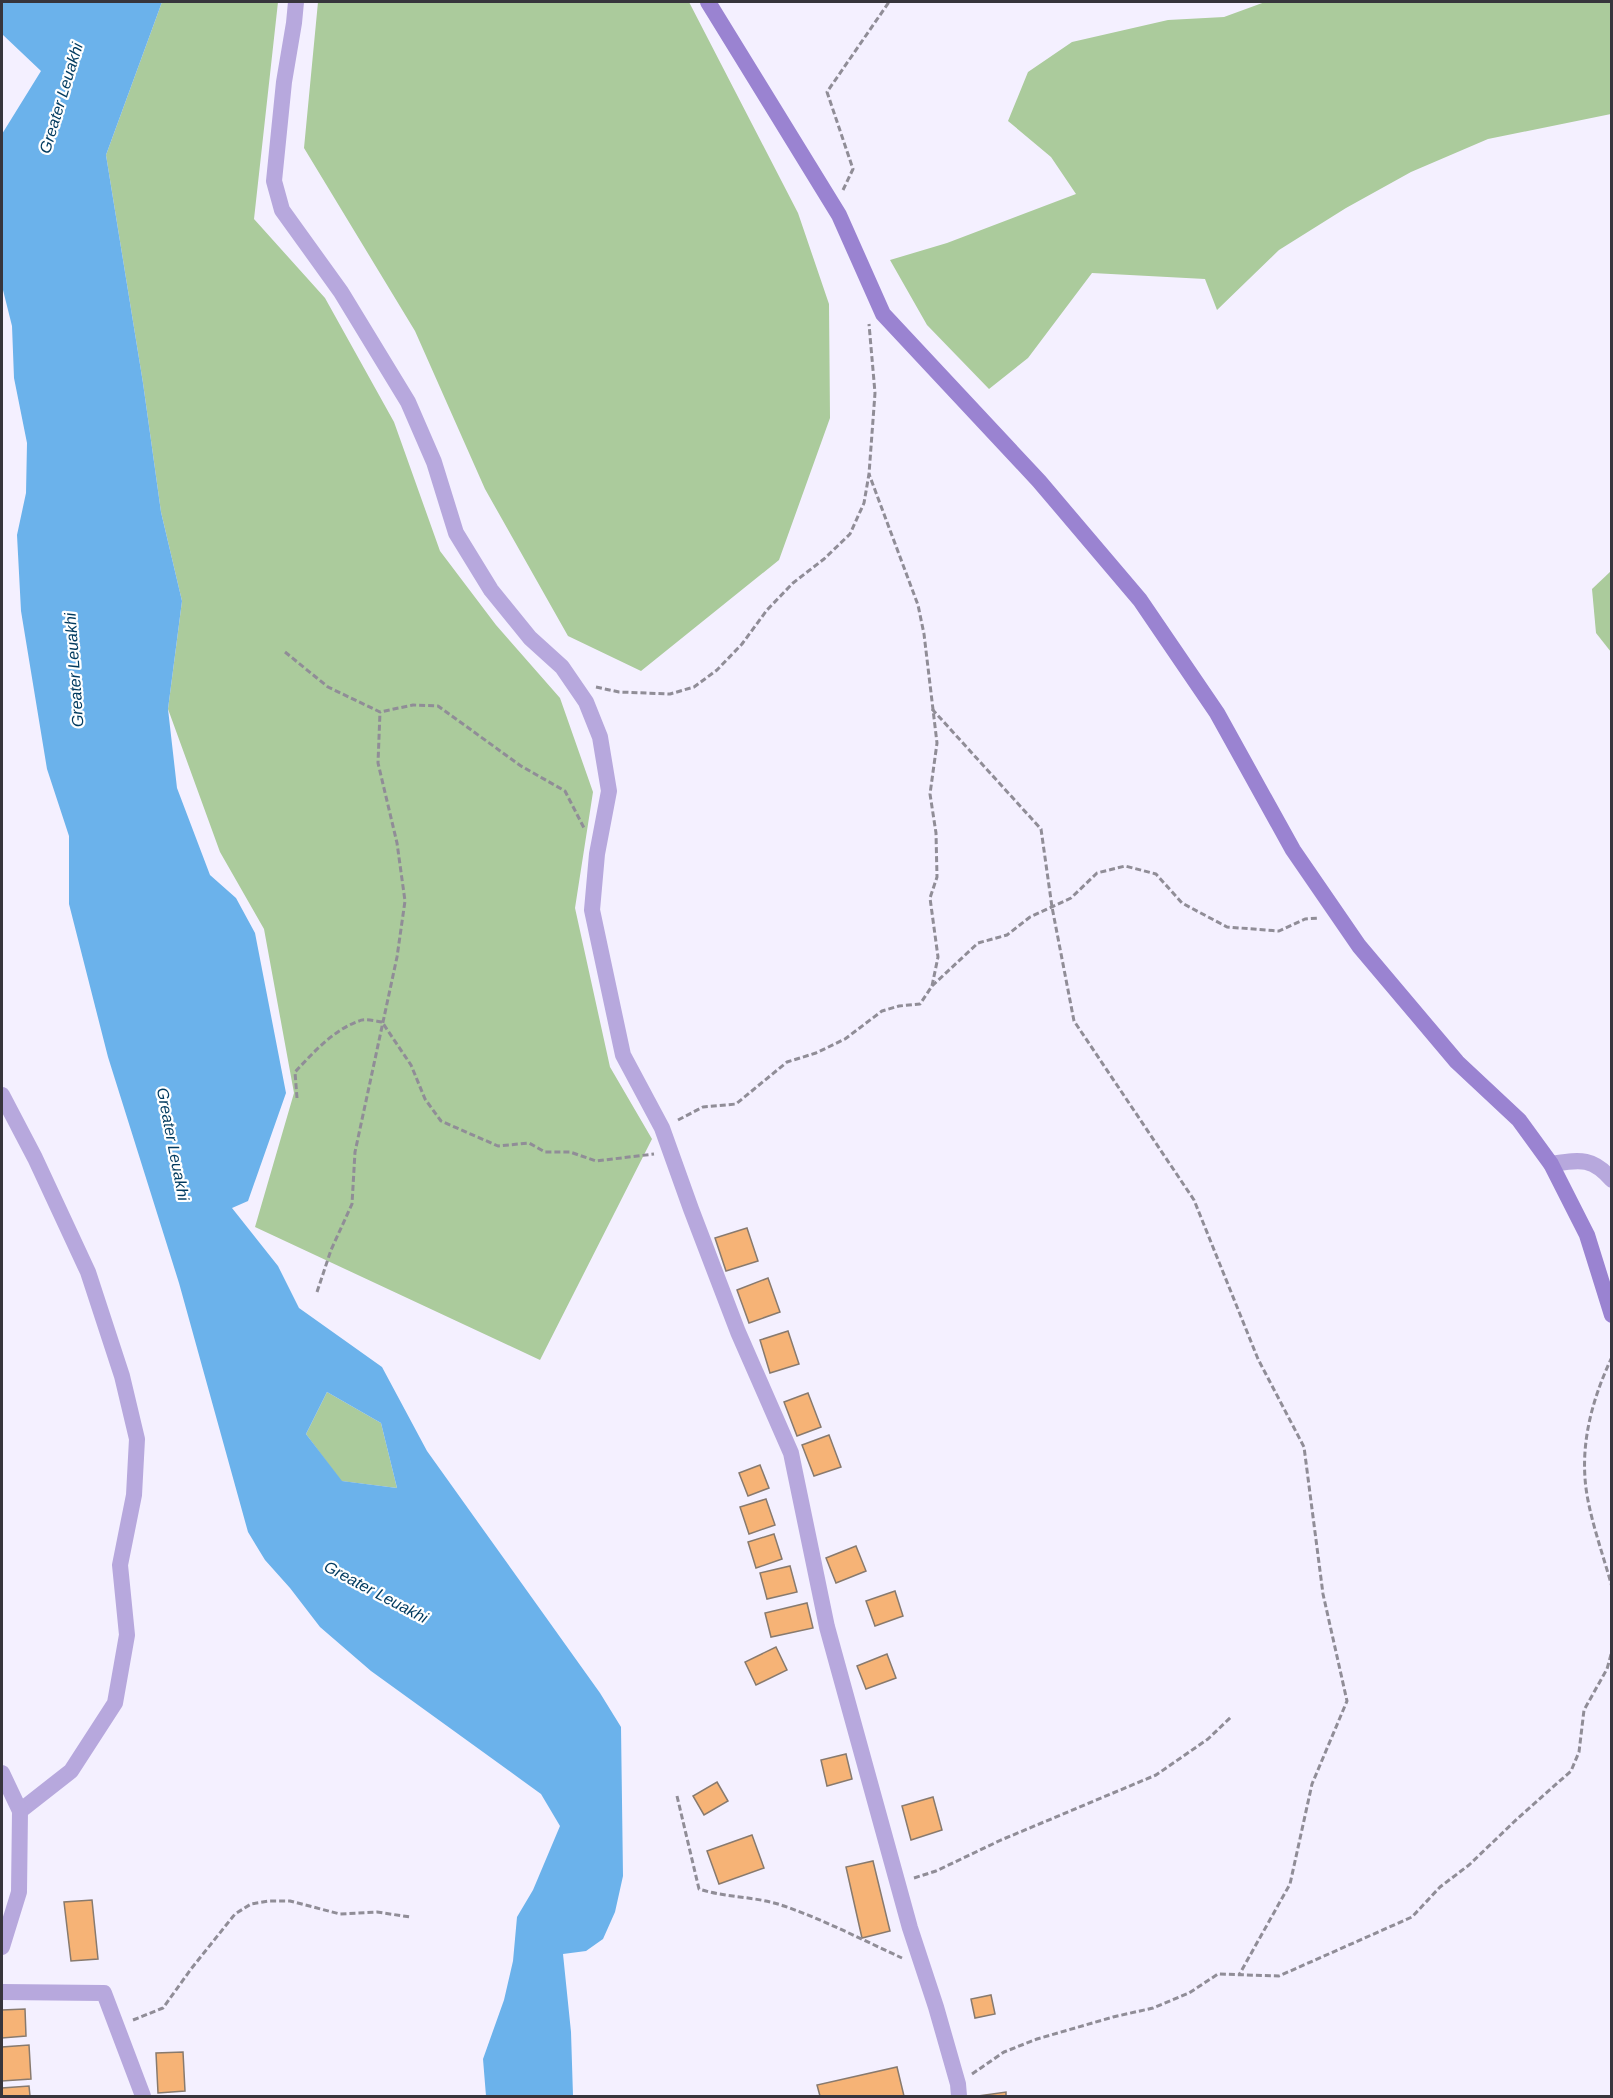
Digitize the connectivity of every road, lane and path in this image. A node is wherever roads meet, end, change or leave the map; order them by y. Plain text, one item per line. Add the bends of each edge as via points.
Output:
1 (296, 2) edge
2 (708, 2) edge
3 (889, 2) edge
4 (835, 208) junction
5 (869, 322) dead end
6 (869, 474) junction
7 (285, 652) dead end
8 (570, 680) junction
9 (932, 709) junction
10 (380, 712) junction
11 (597, 854) junction
12 (1052, 907) junction
13 (1339, 917) junction
14 (932, 986) junction
15 (382, 1022) junction
16 (2, 1095) edge
17 (297, 1098) dead end
18 (662, 1128) junction
19 (670, 1152) junction
20 (1551, 1164) junction
21 (1611, 1180) edge
22 (316, 1292) dead end
23 (1611, 1315) edge
24 (1611, 1357) edge
25 (1611, 1587) edge
26 (1611, 1651) edge
27 (1232, 1716) dead end
28 (2, 1773) edge
29 (677, 1796) dead end
30 (20, 1811) junction
31 (898, 1883) junction
32 (410, 1917) dead end
33 (2, 1947) edge
34 (922, 1967) junction
35 (1239, 1975) junction
36 (2, 1992) edge
37 (116, 2026) junction
38 (958, 2090) edge
39 (143, 2097) edge

1 - 8 street via 274,181 282,210 341,292 408,402 434,462 456,533 491,590
2 - 4 main road
3 - 4 path via 827,92 853,169
4 - 13 main road via 883,314 1039,481 1140,600 1216,713 1293,850
5 - 6 path via 875,393
6 - 8 path via 864,503 850,534 794,583 767,610 742,644 694,687 670,694 648,694
6 - 9 path via 918,605
7 - 10 path via 328,687
8 - 11 street via 586,702 600,737 609,791
9 - 12 path via 1041,829
9 - 14 path via 937,743 930,794 937,877 930,898 938,957
10 - 11 path via 413,705 438,706 521,766 565,791
10 - 15 path via 378,764 397,843 405,900
11 - 18 street via 592,910 622,1055
12 - 13 path via 1071,898 1097,873 1125,866 1156,874 1182,903 1227,927 1279,931 1305,918
12 - 14 path via 1030,917 1007,935 978,943
12 - 35 path via 1074,1021 1194,1200 1257,1359 1304,1447 1323,1594 1347,1701 1312,1785 1290,1884
13 - 20 main road via 1457,1062 1519,1120
14 - 18 path via 920,1004 882,1011 845,1039 788,1062 736,1104 703,1107
15 - 17 path via 361,1020 318,1048 295,1072
15 - 19 path via 441,1121 498,1146 529,1143 545,1152 570,1152 596,1161
15 - 22 path via 355,1152 352,1204
16 - 30 street via 36,1158 88,1272 122,1376 137,1439 134,1495 120,1565 127,1635 116,1703 71,1771
18 - 19 street
19 - 31 street via 738,1332 791,1453 827,1627
20 - 21 street via 1580,1159 1601,1167
20 - 23 main road via 1587,1235
24 - 25 path via 1598,1385 1586,1438 1585,1479
26 - 35 path via 1584,1710 1579,1752 1571,1771 1469,1866 1440,1887 1412,1917 1279,1976
27 - 31 path via 1208,1739 1156,1776 1001,1840 936,1872
28 - 30 street
29 - 34 path via 699,1888 783,1905
30 - 33 street via 20,1892
31 - 34 street
32 - 37 path via 377,1912 340,1914 290,1900 250,1904 235,1914 163,2008
34 - 38 street
35 - 38 path via 1218,1974 1189,1993 1154,2008 1037,2039 1004,2052
36 - 37 street via 104,1993
37 - 39 street

